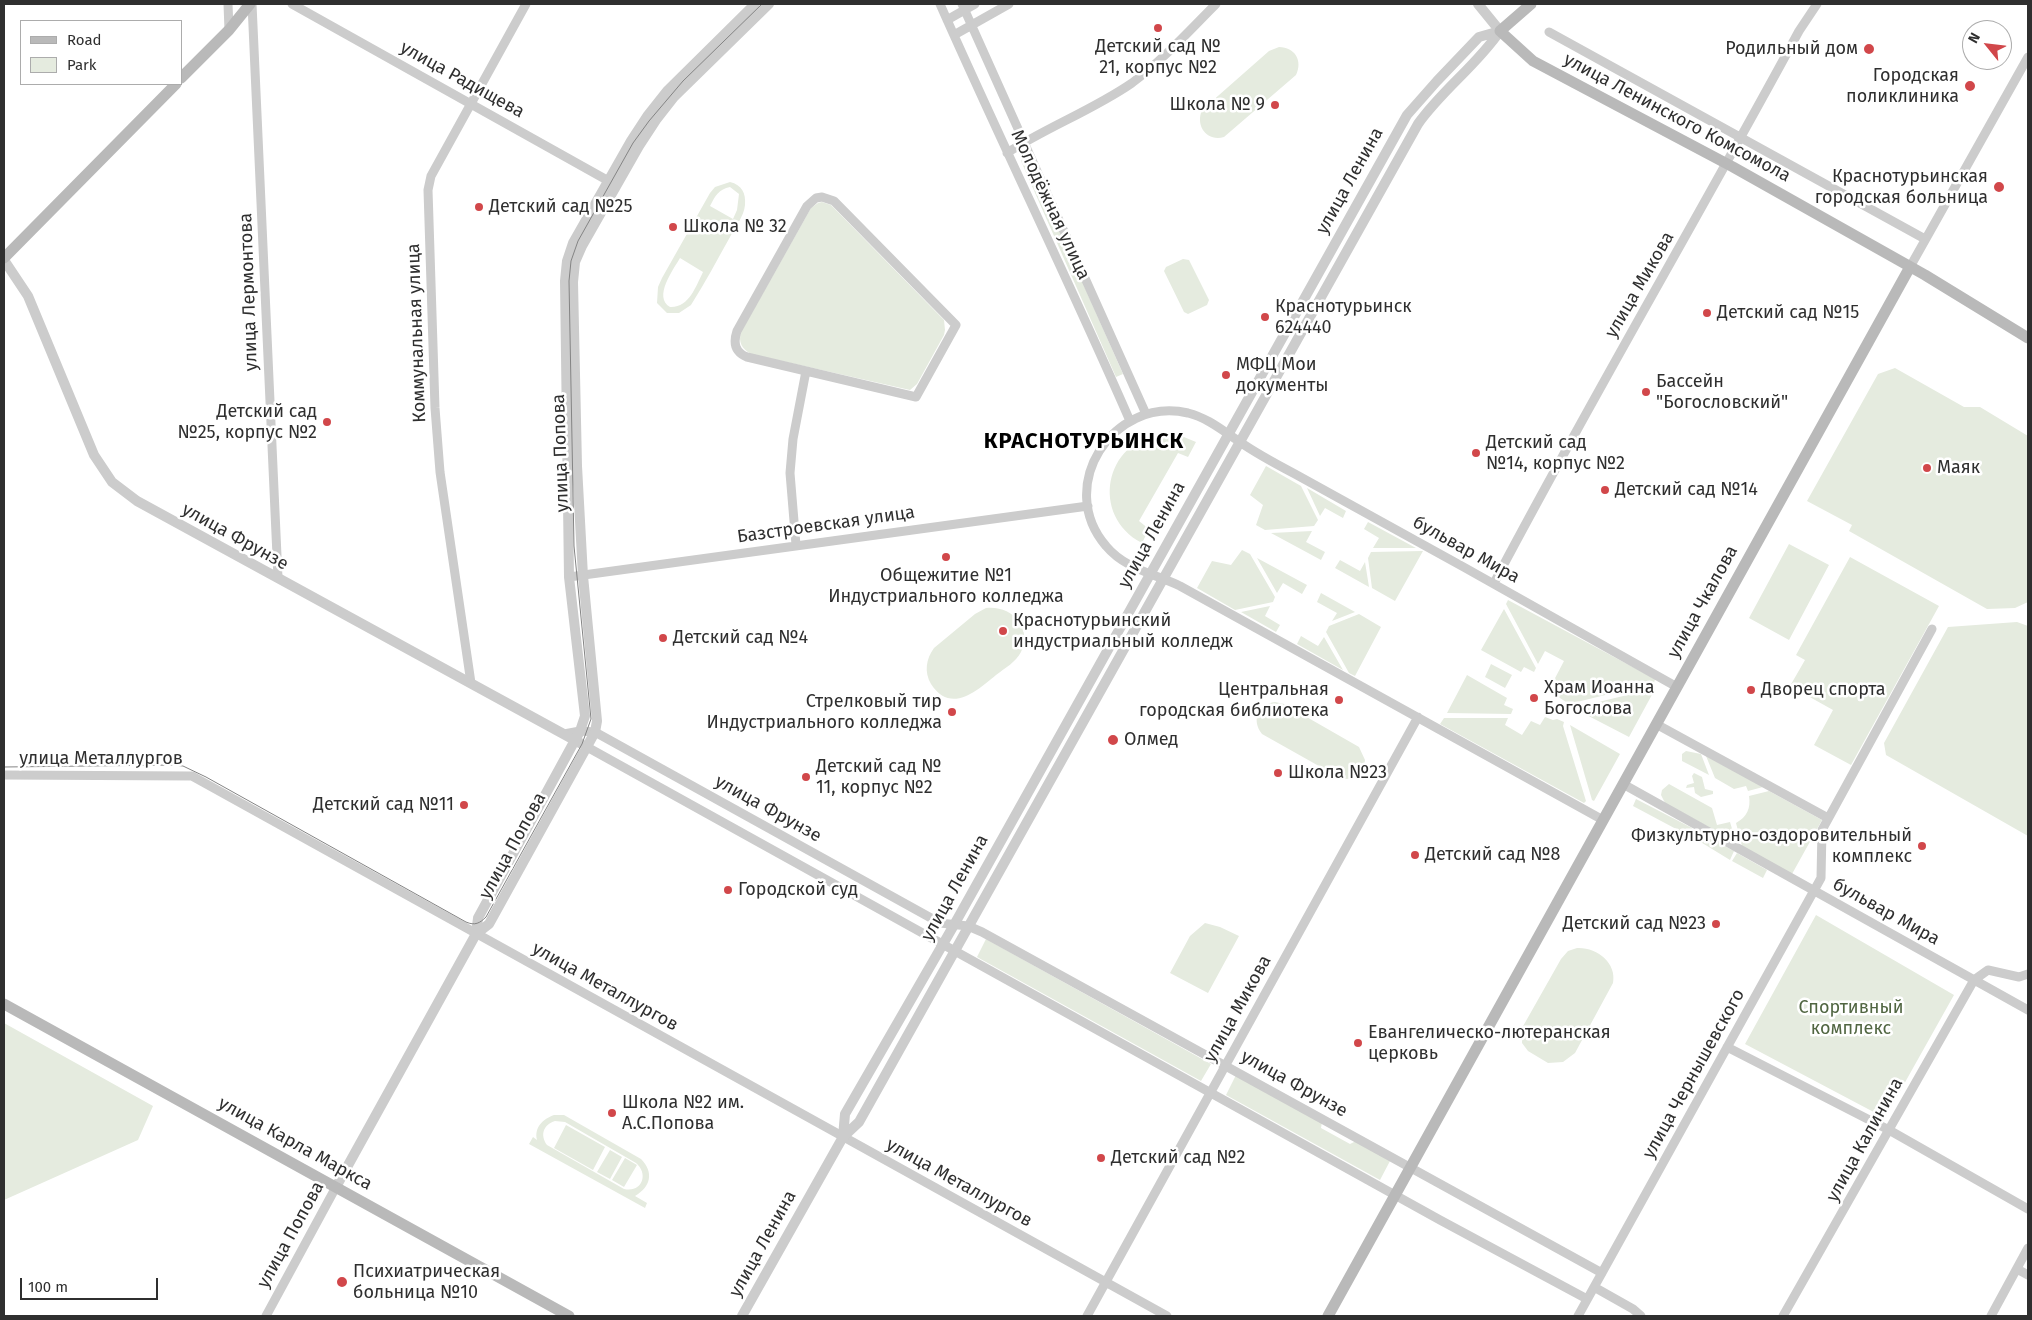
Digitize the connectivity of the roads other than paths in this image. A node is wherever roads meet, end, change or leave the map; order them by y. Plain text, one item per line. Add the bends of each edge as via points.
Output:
1 (228, 4) edge
2 (251, 4) edge
3 (292, 4) edge
4 (526, 4) edge
5 (755, 4) edge
6 (769, 4) edge
7 (940, 4) edge
8 (975, 4) edge
9 (1009, 4) edge
10 (1216, 4) edge
11 (1478, 4) edge
12 (1531, 4) edge
13 (1817, 4) edge
14 (963, 7) edge
15 (947, 20) junction
16 (971, 25) junction
17 (229, 30) junction
18 (1500, 31) junction
19 (1548, 32) dead end
20 (954, 35) junction
21 (2028, 57) edge
22 (182, 77) edge
23 (175, 85) edge
24 (471, 104) junction
25 (1741, 138) junction
26 (1024, 142) junction
27 (1007, 153) junction
28 (1726, 164) junction
29 (612, 183) junction
30 (1925, 239) junction
31 (4, 259) edge
32 (1910, 267) junction
33 (2028, 338) edge
34 (806, 371) junction
35 (1146, 414) junction
36 (1238, 417) junction
37 (1130, 421) junction
38 (1250, 424) junction
39 (1229, 434) junction
40 (1240, 442) junction
41 (1088, 506) junction
42 (796, 545) junction
43 (1151, 574) junction
44 (583, 576) junction
45 (569, 577) junction
46 (278, 578) junction
47 (1163, 578) junction
48 (1494, 583) junction
49 (1139, 594) junction
50 (1151, 600) junction
51 (1932, 629) dead end
52 (471, 684) junction
53 (1677, 687) junction
54 (1418, 717) junction
55 (1656, 725) junction
56 (595, 732) junction
57 (578, 736) junction
58 (587, 747) junction
59 (4, 774) edge
60 (1623, 784) junction
61 (1828, 818) junction
62 (1603, 820) junction
63 (1814, 890) junction
64 (954, 925) junction
65 (968, 926) junction
66 (476, 934) junction
67 (943, 944) junction
68 (954, 951) junction
69 (2028, 974) edge
70 (1974, 980) junction
71 (4, 1004) edge
72 (2028, 1010) edge
73 (1727, 1047) junction
74 (1225, 1065) junction
75 (1210, 1092) junction
76 (1889, 1130) junction
77 (843, 1137) junction
78 (1410, 1166) junction
79 (336, 1187) junction
80 (1394, 1195) junction
81 (2028, 1209) edge
82 (2028, 1248) edge
83 (2017, 1269) junction
84 (1602, 1273) junction
85 (2028, 1275) edge
86 (1105, 1283) junction
87 (1594, 1286) junction
88 (1587, 1299) junction
89 (266, 1316) edge
90 (569, 1316) edge
91 (742, 1316) edge
92 (1087, 1316) edge
93 (1167, 1316) edge
94 (1328, 1316) edge
95 (1578, 1316) edge
96 (1641, 1316) edge
97 (1783, 1316) edge
98 (1991, 1316) edge

1 - 17 street
2 - 17 main road
2 - 46 street, улица Лермонтова
3 - 24 street, улица Радищева
4 - 24 street, Коммунальная улица
5 - 29 street, улица Попова via 662,97 631,141
6 - 29 street, улица Попова via 674,97
7 - 15 street, Молодёжная улица
8 - 14 street
9 - 16 street
10 - 26 street via 1162,58 1131,83
11 - 18 street, улица Ленинского Комсомола
12 - 18 main road, улица Ленина
13 - 25 street, улица Микова
14 - 15 street
14 - 16 street, Молодёжная улица
15 - 20 street, Молодёжная улица
16 - 20 street
16 - 26 street, Молодёжная улица
17 - 22 main road
18 - 28 main road, улица Ленинского Комсомола via 1533,61
18 - 36 street, улица Ленина via 1479,37 1407,115
18 - 38 street, улица Ленина via 1489,48 1418,124
19 - 25 street, улица Ленинского Комсомола
20 - 27 street, Молодёжная улица
21 - 30 street, улица Чкалова
23 - 31 main road
24 - 29 street, улица Радищева
24 - 52 street, Коммунальная улица via 431,176 428,190 440,469
25 - 28 street, улица Микова
25 - 30 street, улица Ленинского Комсомола
26 - 27 street
26 - 35 street, Молодёжная улица
27 - 37 street, Молодёжная улица
28 - 32 main road, улица Ленинского Комсомола
28 - 48 street, улица Микова
29 - 44 street, улица Попова via 573,272
29 - 45 street, улица Попова via 573,242 566,271
30 - 32 street, улица Чкалова
31 - 46 street, улица Фрунзе via 28,296 94,455 112,482 137,501
32 - 33 main road, улица Ленинского Комсомола
32 - 53 main road, улица Чкалова
34 - 34 street via 916,396 956,325 834,201 822,197 807,206 734,339 741,355
34 - 42 street via 790,473
35 - 37 street, бульвар Мира
35 - 39 street, бульвар Мира via 1189,413
36 - 38 street
36 - 39 street, улица Ленина
37 - 41 street, бульвар Мира via 1110,436 1097,454 1088,479
38 - 40 street, улица Ленина
39 - 40 street, бульвар Мира
39 - 43 street, улица Ленина
40 - 47 street, улица Ленина
40 - 48 street, бульвар Мира
41 - 42 street, Базстроевская улица
41 - 43 street, бульвар Мира via 1098,536 1112,553 1134,568
42 - 44 street, Базстроевская улица
43 - 47 street, бульвар Мира
43 - 49 street, улица Ленина
44 - 45 street, Базстроевская улица
44 - 56 street, улица Попова via 597,721
45 - 57 street, улица Попова via 585,716
46 - 52 street, улица Фрунзе
47 - 50 street, улица Ленина
47 - 54 street
48 - 53 street, бульвар Мира
49 - 50 street
49 - 64 street, улица Ленина
50 - 65 street, улица Ленина
51 - 61 street, улица Чернышевского
52 - 57 street, улица Фрунзе via 564,734
53 - 55 main road, улица Чкалова
54 - 62 street
54 - 74 street, улица Микова
55 - 60 main road, улица Чкалова
55 - 61 street
56 - 57 street, улица Фрунзе
56 - 58 street, улица Попова
56 - 64 street, улица Фрунзе via 940,923
57 - 58 street, улица Фрунзе
57 - 66 street, улица Попова via 478,918
58 - 66 street, улица Попова via 489,924
58 - 67 street, улица Фрунзе
59 - 66 street, улица Металлургов via 192,776
60 - 62 main road, улица Чкалова
60 - 63 street, бульвар Мира
61 - 63 street, улица Чернышевского via 1822,830 1821,878
62 - 78 main road, улица Чкалова
63 - 70 street, бульвар Мира
63 - 73 street, улица Чернышевского
64 - 65 street, улица Фрунзе
64 - 67 street, улица Ленина
65 - 68 street, улица Ленина
65 - 74 street, улица Фрунзе
66 - 77 street, улица Металлургов
66 - 79 street, улица Попова
67 - 68 street, улица Фрунзе
67 - 77 street, улица Ленина via 845,1114
68 - 75 street
68 - 77 street, улица Ленина via 859,1122
69 - 70 street via 2019,976 1988,970
70 - 72 street, бульвар Мира
70 - 76 street, улица Калинина
71 - 79 main road, улица Карла Маркса
73 - 76 street
73 - 84 street, улица Чернышевского
74 - 75 street, улица Микова
74 - 78 street, улица Фрунзе
75 - 80 street
75 - 86 street, улица Микова
76 - 81 street
76 - 97 street, улица Калинина
77 - 86 street, улица Металлургов
77 - 91 street, улица Ленина
78 - 80 main road, улица Чкалова
78 - 84 street, улица Фрунзе
79 - 89 street, улица Попова
79 - 90 main road, улица Карла Маркса
80 - 88 street
80 - 94 main road
82 - 83 street
83 - 85 street
83 - 98 street
84 - 87 street, улица Чернышевского
86 - 92 street, улица Микова
86 - 93 street, улица Металлургов
87 - 88 street, улица Чернышевского
87 - 96 street
88 - 95 street

